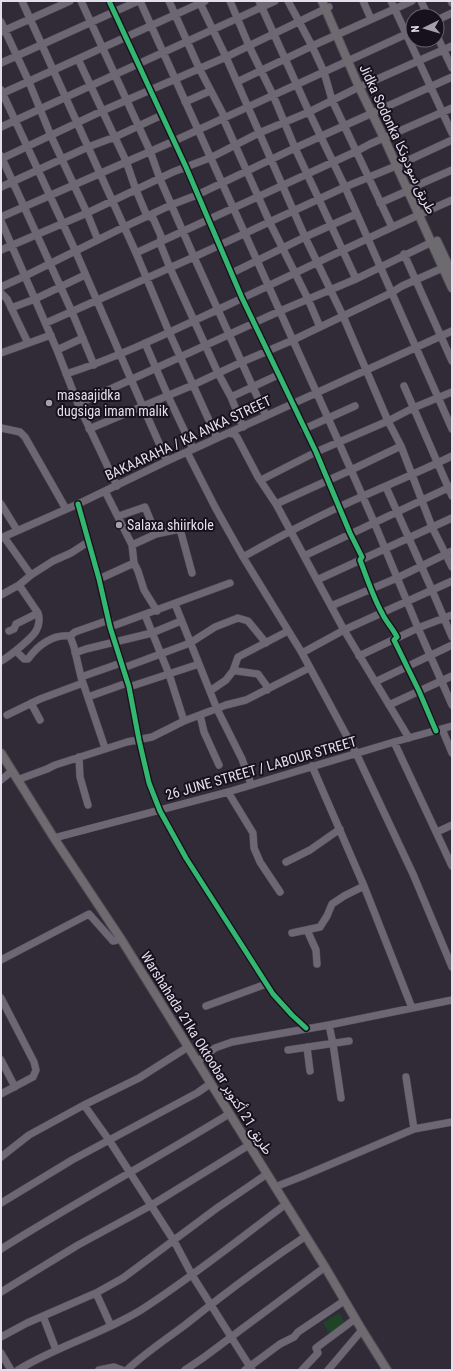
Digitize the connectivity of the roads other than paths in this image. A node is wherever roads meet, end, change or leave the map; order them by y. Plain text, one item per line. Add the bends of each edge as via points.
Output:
1 (22, 1) edge
2 (70, 1) edge
3 (81, 1) edge
4 (110, 1) edge
5 (139, 1) edge
6 (169, 1) edge
7 (230, 1) edge
8 (276, 1) edge
9 (288, 1) edge
10 (363, 1) edge
11 (391, 1) edge
12 (412, 1) edge
13 (201, 2) edge
14 (260, 4) edge
15 (325, 4) edge
16 (395, 9) junction
17 (114, 12) junction
18 (176, 15) junction
19 (30, 19) junction
20 (238, 19) junction
21 (371, 19) junction
22 (1, 22) edge
23 (298, 22) junction
24 (90, 23) junction
25 (405, 25) edge
26 (151, 26) junction
27 (213, 29) junction
28 (3, 31) edge
29 (273, 33) junction
30 (338, 34) junction
31 (405, 35) edge
32 (125, 38) junction
33 (187, 42) junction
34 (42, 45) junction
35 (249, 46) junction
36 (312, 46) junction
37 (452, 46) edge
38 (102, 48) junction
39 (415, 48) edge
40 (444, 50) junction
41 (163, 53) junction
42 (16, 56) junction
43 (226, 57) junction
44 (78, 59) junction
45 (284, 59) junction
46 (419, 60) junction
47 (350, 61) junction
48 (1, 63) edge
49 (138, 64) junction
50 (199, 68) junction
51 (452, 68) edge
52 (261, 70) junction
53 (53, 71) junction
54 (324, 72) junction
55 (114, 74) junction
56 (452, 77) edge
57 (175, 79) junction
58 (30, 82) junction
59 (237, 82) junction
60 (296, 85) junction
61 (90, 86) junction
62 (362, 86) junction
63 (432, 87) junction
64 (151, 90) junction
65 (210, 91) junction
66 (1, 93) edge
67 (273, 95) junction
68 (66, 97) junction
69 (127, 100) junction
70 (332, 100) junction
71 (185, 102) junction
72 (247, 106) junction
73 (452, 108) edge
74 (40, 109) junction
75 (102, 111) junction
76 (309, 112) junction
77 (374, 112) junction
78 (442, 112) junction
79 (162, 115) junction
80 (223, 118) junction
81 (14, 121) junction
82 (77, 123) junction
83 (284, 123) junction
84 (138, 126) junction
85 (344, 126) junction
86 (1, 127) edge
87 (198, 129) junction
88 (259, 133) junction
89 (452, 133) edge
90 (51, 136) junction
91 (115, 136) junction
92 (320, 137) junction
93 (386, 137) junction
94 (452, 140) edge
95 (174, 141) junction
96 (235, 145) junction
97 (88, 146) junction
98 (27, 147) junction
99 (296, 148) junction
100 (150, 151) junction
101 (357, 151) junction
102 (212, 157) junction
103 (1, 158) edge
104 (271, 159) junction
105 (62, 160) junction
106 (126, 161) junction
107 (332, 162) junction
108 (398, 165) junction
109 (186, 167) junction
110 (452, 170) edge
111 (38, 171) junction
112 (247, 171) junction
113 (99, 173) junction
114 (308, 174) junction
115 (368, 177) junction
116 (160, 179) junction
117 (13, 182) junction
118 (223, 182) junction
119 (283, 184) junction
120 (73, 185) junction
121 (1, 187) edge
122 (344, 187) junction
123 (409, 189) junction
124 (136, 190) junction
125 (197, 195) junction
126 (49, 196) junction
127 (259, 196) junction
128 (320, 199) junction
129 (452, 200) edge
130 (112, 201) junction
131 (380, 203) junction
132 (172, 205) junction
133 (24, 206) junction
134 (234, 208) junction
135 (294, 211) junction
136 (87, 213) junction
137 (356, 214) junction
138 (420, 214) junction
139 (147, 216) junction
140 (1, 217) edge
141 (1, 221) edge
142 (208, 221) junction
143 (62, 223) junction
144 (270, 223) junction
145 (124, 226) junction
146 (331, 226) junction
147 (392, 227) junction
148 (183, 231) junction
149 (37, 234) junction
150 (245, 234) junction
151 (305, 237) junction
152 (367, 239) junction
153 (98, 240) junction
154 (432, 242) junction
155 (160, 243) junction
156 (11, 245) junction
157 (219, 246) junction
158 (283, 248) junction
159 (1, 250) edge
160 (75, 250) junction
161 (342, 250) junction
162 (136, 253) junction
163 (404, 254) junction
164 (194, 257) junction
165 (258, 260) junction
166 (316, 262) junction
167 (49, 263) junction
168 (380, 266) junction
169 (170, 268) junction
170 (449, 268) edge
171 (294, 272) junction
172 (232, 273) junction
173 (85, 275) junction
174 (25, 276) junction
175 (147, 278) junction
176 (356, 279) junction
177 (416, 280) junction
178 (269, 285) junction
179 (1, 287) edge
180 (61, 287) junction
181 (452, 288) edge
182 (330, 290) junction
183 (1, 293) edge
184 (391, 293) junction
185 (242, 298) junction
186 (35, 299) junction
187 (308, 299) junction
188 (98, 301) junction
189 (11, 308) junction
190 (218, 309) junction
191 (280, 311) junction
192 (72, 312) junction
193 (343, 316) junction
194 (194, 321) junction
195 (46, 323) junction
196 (255, 323) junction
197 (320, 327) junction
198 (452, 331) edge
199 (169, 332) junction
200 (229, 334) junction
201 (51, 336) junction
202 (441, 337) junction
203 (84, 338) junction
204 (293, 340) junction
205 (28, 343) junction
206 (145, 343) junction
207 (206, 346) junction
208 (416, 348) junction
209 (57, 350) junction
210 (267, 351) junction
211 (1, 353) edge
212 (120, 354) junction
213 (180, 357) junction
214 (452, 361) edge
215 (242, 362) junction
216 (94, 365) junction
217 (156, 368) junction
218 (366, 371) junction
219 (218, 373) junction
220 (66, 374) junction
221 (278, 375) junction
222 (131, 380) junction
223 (193, 385) junction
224 (404, 386) dead end
225 (253, 387) junction
226 (452, 392) edge
227 (317, 394) junction
228 (168, 396) junction
229 (231, 397) junction
230 (438, 398) junction
231 (78, 404) junction
232 (293, 404) junction
233 (355, 406) dead end
234 (142, 407) junction
235 (413, 408) junction
236 (266, 416) junction
237 (328, 418) junction
238 (388, 421) junction
239 (243, 427) junction
240 (1, 428) edge
241 (89, 429) junction
242 (304, 429) junction
243 (452, 429) edge
244 (228, 433) junction
245 (217, 438) junction
246 (338, 442) junction
247 (401, 446) junction
248 (190, 451) junction
249 (316, 452) junction
250 (452, 456) edge
251 (167, 461) junction
252 (438, 463) junction
253 (351, 470) junction
254 (412, 476) junction
255 (261, 480) junction
256 (328, 480) junction
257 (117, 486) junction
258 (386, 487) junction
259 (450, 487) edge
260 (106, 491) junction
261 (363, 496) junction
262 (452, 496) edge
263 (422, 501) junction
264 (1, 504) edge
265 (78, 504) junction
266 (276, 504) junction
267 (339, 507) junction
268 (66, 510) junction
269 (398, 512) junction
270 (119, 516) junction
271 (452, 518) edge
272 (374, 522) junction
273 (432, 527) junction
274 (17, 530) junction
275 (290, 531) junction
276 (350, 533) junction
277 (156, 534) junction
278 (3, 538) edge
279 (408, 538) junction
280 (88, 542) junction
281 (132, 544) junction
282 (384, 549) junction
283 (452, 551) edge
284 (445, 555) junction
285 (304, 556) junction
286 (243, 557) junction
287 (360, 560) junction
288 (134, 563) junction
289 (421, 565) junction
290 (452, 568) edge
291 (192, 573) dead end
292 (31, 576) junction
293 (397, 578) junction
294 (99, 579) junction
295 (317, 580) junction
296 (452, 581) edge
297 (230, 583) dead end
298 (19, 585) junction
299 (372, 588) junction
300 (432, 590) junction
301 (1, 595) edge
302 (406, 602) junction
303 (175, 604) junction
304 (331, 606) junction
305 (156, 611) junction
306 (38, 613) junction
307 (382, 613) junction
308 (145, 615) junction
309 (452, 615) edge
310 (444, 619) junction
311 (181, 621) junction
312 (110, 624) junction
313 (418, 628) junction
314 (344, 630) junction
315 (10, 631) dead end
316 (288, 631) junction
317 (152, 634) junction
318 (70, 636) junction
319 (452, 637) edge
320 (394, 640) junction
321 (190, 642) junction
322 (115, 643) junction
323 (266, 643) junction
324 (452, 645) edge
325 (16, 650) junction
326 (75, 653) junction
327 (302, 653) junction
328 (161, 654) junction
329 (359, 656) junction
330 (430, 656) junction
331 (1, 661) edge
332 (200, 664) junction
333 (122, 665) junction
334 (407, 667) junction
335 (309, 668) junction
336 (233, 672) junction
337 (169, 674) junction
338 (452, 676) edge
339 (82, 680) junction
340 (441, 681) junction
341 (375, 682) junction
342 (128, 685) junction
343 (266, 690) junction
344 (210, 691) junction
345 (419, 691) junction
346 (88, 697) junction
347 (31, 703) junction
348 (389, 705) junction
349 (452, 705) edge
350 (217, 709) junction
351 (7, 715) dead end
352 (200, 715) junction
353 (40, 720) dead end
354 (184, 721) junction
355 (452, 726) edge
356 (439, 730) junction
357 (409, 738) junction
358 (139, 740) junction
359 (394, 742) junction
360 (105, 748) junction
361 (1, 753) edge
362 (356, 753) junction
363 (452, 753) edge
364 (79, 757) junction
365 (219, 765) dead end
366 (312, 766) junction
367 (12, 772) junction
368 (1, 780) edge
369 (17, 780) junction
370 (251, 784) junction
371 (228, 792) junction
372 (88, 805) dead end
373 (160, 811) junction
374 (452, 825) edge
375 (340, 829) junction
376 (437, 832) junction
377 (54, 838) junction
378 (286, 862) dead end
379 (452, 866) edge
380 (364, 886) junction
381 (280, 892) dead end
382 (307, 930) junction
383 (292, 933) dead end
384 (121, 939) junction
385 (1, 960) edge
386 (318, 964) dead end
387 (452, 967) edge
388 (266, 984) junction
389 (1, 998) edge
390 (452, 1000) edge
391 (206, 1006) dead end
392 (412, 1008) junction
393 (329, 1025) junction
394 (306, 1028) junction
395 (349, 1041) dead end
396 (333, 1044) junction
397 (188, 1047) junction
398 (307, 1047) junction
399 (288, 1050) dead end
400 (1, 1060) edge
401 (197, 1062) junction
402 (310, 1071) dead end
403 (406, 1077) dead end
404 (210, 1084) junction
405 (16, 1087) junction
406 (1, 1094) edge
407 (341, 1098) dead end
408 (84, 1105) junction
409 (230, 1114) junction
410 (452, 1122) edge
411 (414, 1129) junction
412 (109, 1140) junction
413 (249, 1145) junction
414 (1, 1157) edge
415 (130, 1173) junction
416 (267, 1174) junction
417 (275, 1187) junction
418 (1, 1203) edge
419 (286, 1204) junction
420 (150, 1206) junction
421 (306, 1236) junction
422 (174, 1241) junction
423 (1, 1249) edge
424 (325, 1267) junction
425 (192, 1275) junction
426 (1, 1292) edge
427 (96, 1293) junction
428 (344, 1301) junction
429 (212, 1304) junction
430 (43, 1316) junction
431 (355, 1319) junction
432 (112, 1326) junction
433 (362, 1330) junction
434 (232, 1336) junction
435 (1, 1337) edge
436 (56, 1350) junction
437 (1, 1353) edge
438 (249, 1369) edge
439 (384, 1369) edge
440 (11, 1370) edge
441 (18, 1370) edge
442 (99, 1370) edge
443 (122, 1370) edge
444 (127, 1370) edge
445 (185, 1370) edge
446 (302, 1370) edge
447 (328, 1370) edge

1 - 19 street
2 - 19 street
3 - 24 street
4 - 17 street
5 - 17 street
5 - 26 street
6 - 18 street
7 - 20 street
8 - 14 street
9 - 23 street
10 - 21 street
11 - 16 street
12 - 16 street
13 - 18 street
13 - 27 street
14 - 20 street
14 - 29 street
15 - 23 street
15 - 30 main road, Jidka Sodonka طريق سودونكا
16 - 21 street
16 - 25 street
17 - 24 street
17 - 32 street
18 - 26 street
18 - 33 street
19 - 28 street
19 - 34 street
20 - 27 street
20 - 35 street
21 - 30 street
22 - 28 street
23 - 29 street
23 - 36 street
24 - 34 street
24 - 38 street
26 - 32 street
26 - 41 street
27 - 33 street
27 - 43 street
28 - 42 street
29 - 35 street
29 - 45 street
30 - 36 street
30 - 47 main road, Jidka Sodonka طريق سودونكا
31 - 47 street
32 - 38 street
32 - 49 street
33 - 41 street
33 - 50 street
34 - 42 street
34 - 53 street
35 - 43 street
35 - 52 street
36 - 45 street
36 - 54 street
37 - 40 street
38 - 44 street
38 - 55 street
39 - 46 street
40 - 46 street
40 - 51 street
41 - 49 street
41 - 57 street
42 - 48 street
42 - 58 street
43 - 50 street
43 - 59 street
44 - 53 street
44 - 61 street
45 - 52 street
45 - 60 street
46 - 62 street
46 - 63 street
47 - 54 street
47 - 62 main road, Jidka Sodonka طريق سودونكا
49 - 55 street
49 - 64 street
50 - 57 street
50 - 65 street
52 - 59 street
52 - 67 street
53 - 58 street
53 - 68 street
54 - 60 street
54 - 70 street
55 - 61 street
55 - 69 street
56 - 63 street
57 - 64 street
57 - 71 street
58 - 66 street
58 - 74 street
59 - 72 street
60 - 67 street
60 - 76 street
61 - 68 street
61 - 75 street
62 - 70 street
62 - 77 main road, Jidka Sodonka طريق سودونكا
63 - 77 street
63 - 78 street
64 - 69 street
64 - 79 street
65 - 71 street
65 - 80 street
66 - 81 street
67 - 72 street
67 - 83 street
68 - 74 street
68 - 82 street
69 - 75 street
69 - 84 street
70 - 76 street
70 - 85 street
71 - 87 street
72 - 80 street
72 - 88 street
73 - 78 street
74 - 81 street
74 - 90 street
75 - 82 street
75 - 91 street
76 - 83 street
76 - 92 street
77 - 85 street
77 - 93 main road, Jidka Sodonka طريق سودونكا
78 - 89 street
78 - 93 street
79 - 84 street
79 - 95 street
80 - 87 street
80 - 96 street
81 - 86 street
81 - 98 street
82 - 90 street
82 - 97 street
83 - 88 street
83 - 99 street
84 - 91 street
84 - 100 street
85 - 92 street
85 - 101 street
87 - 95 street
87 - 102 street
88 - 96 street
88 - 104 street
90 - 98 street
90 - 105 street
91 - 97 street
91 - 106 street
92 - 99 street
92 - 107 street
93 - 101 street
93 - 108 main road, Jidka Sodonka طريق سودونكا
94 - 108 street
95 - 100 street
95 - 109 street
96 - 102 street
96 - 112 street
97 - 105 street
97 - 113 street
98 - 103 street
98 - 111 street
99 - 104 street
99 - 114 street
100 - 106 street
100 - 116 street
101 - 107 street
101 - 115 street
102 - 109 street
102 - 118 street
103 - 117 street
104 - 112 street
104 - 119 street
105 - 111 street
105 - 120 street
106 - 113 street
106 - 124 street
107 - 114 street
107 - 122 street
108 - 115 street
108 - 123 main road, Jidka Sodonka طريق سودونكا
109 - 116 street
109 - 125 street
110 - 123 street
111 - 117 street
111 - 126 street
112 - 118 street
112 - 127 street
113 - 120 street
113 - 130 street
114 - 119 street
114 - 128 street
115 - 122 street
115 - 131 street
116 - 124 street
116 - 132 street
117 - 121 street
117 - 133 street
118 - 125 street
118 - 134 street
119 - 127 street
119 - 135 street
120 - 126 street
120 - 136 street
122 - 128 street
122 - 137 street
123 - 131 street
123 - 138 main road, Jidka Sodonka طريق سودونكا
124 - 130 street
124 - 139 street
125 - 132 street
125 - 142 street
126 - 133 street
126 - 143 street
127 - 134 street
127 - 144 street
128 - 135 street
128 - 146 street
129 - 138 street
130 - 136 street
130 - 145 street
131 - 147 street
132 - 139 street
132 - 148 street
133 - 140 street
133 - 149 street
134 - 142 street
134 - 150 street
135 - 144 street
135 - 151 street
136 - 143 street
136 - 153 street
137 - 146 street
137 - 152 street
138 - 147 street
138 - 154 main road, Jidka Sodonka طريق سودونكا
138 - 170 main road, Jidka Sodonka طريق سودونكا
139 - 145 street
139 - 155 street via 153,218 161,236
141 - 156 street
142 - 148 street
142 - 157 street
143 - 149 street
143 - 160 street
144 - 150 street
144 - 158 street
145 - 153 street
145 - 162 street
146 - 151 street
146 - 161 street
147 - 152 street
148 - 155 street
148 - 164 street
149 - 156 street
149 - 167 street
150 - 157 street
150 - 165 street
151 - 158 street
151 - 166 street
152 - 161 street
152 - 168 street
153 - 160 street
154 - 163 street
154 - 170 main road, Jidka Sodonka طريق سودونكا
155 - 162 street
155 - 169 street
156 - 159 street
156 - 174 street
157 - 164 street
157 - 172 street
158 - 165 street
158 - 171 street
160 - 167 street
160 - 173 street
161 - 166 street
161 - 176 street
162 - 175 street
163 - 168 street
163 - 177 street
164 - 169 street
164 - 190 street
165 - 172 street
165 - 178 street
166 - 171 street
166 - 182 street
167 - 174 street
167 - 180 street
168 - 176 street
168 - 184 street
169 - 175 street
169 - 194 street
170 - 177 street
170 - 181 main road, Jidka Sodonka طريق سودونكا
171 - 178 street
171 - 187 street
172 - 185 street
173 - 180 street
173 - 188 street
174 - 179 street
174 - 186 street
175 - 188 street
175 - 199 street
176 - 182 street
177 - 184 street
177 - 202 street
178 - 185 street
178 - 191 street
180 - 186 street
180 - 192 street
182 - 187 street
182 - 193 street
183 - 189 street
184 - 193 street
184 - 208 street
185 - 190 street
185 - 196 street
186 - 189 street
186 - 195 street
187 - 191 street
187 - 197 street
188 - 192 street
188 - 212 street
189 - 205 street
190 - 194 street
190 - 200 street
191 - 196 street
191 - 204 street
192 - 195 street
192 - 203 street
193 - 197 street
193 - 218 street
194 - 199 street
194 - 207 street
195 - 201 street
196 - 200 street
196 - 210 street
197 - 204 street
198 - 202 street, BAKAARAHA / KA ANKA STREET
199 - 206 street
199 - 213 street
200 - 207 street
200 - 215 street
201 - 205 street
201 - 209 street
202 - 208 street, BAKAARAHA / KA ANKA STREET
202 - 214 street
203 - 209 street
203 - 216 street
204 - 210 street
204 - 227 street
205 - 211 street
206 - 212 street
206 - 217 street
207 - 213 street
207 - 219 street
208 - 218 street, BAKAARAHA / KA ANKA STREET
208 - 230 street
209 - 220 street
210 - 215 street
210 - 221 street
212 - 216 street
212 - 222 street
213 - 217 street
213 - 223 street
215 - 219 street
215 - 225 street
216 - 220 street
217 - 222 street
217 - 228 street
218 - 227 street, BAKAARAHA / KA ANKA STREET
218 - 238 street
219 - 223 street
219 - 229 street
220 - 231 street
221 - 225 street
221 - 232 street
222 - 231 street
222 - 234 street
223 - 228 street
223 - 245 street
224 - 235 street
225 - 229 street
225 - 236 street
226 - 230 street
227 - 232 street, BAKAARAHA / KA ANKA STREET
227 - 237 street
228 - 234 street
228 - 248 street
229 - 239 street
230 - 235 street
230 - 243 street
231 - 241 street
232 - 236 street, BAKAARAHA / KA ANKA STREET
232 - 242 street
233 - 237 street
234 - 241 street
234 - 251 street
235 - 238 street
235 - 252 street
236 - 239 street, BAKAARAHA / KA ANKA STREET
237 - 242 street
237 - 246 street
238 - 246 street
238 - 247 street
239 - 244 street, BAKAARAHA / KA ANKA STREET
240 - 268 street via 20,432 24,437
241 - 257 street
242 - 249 street
244 - 245 street, BAKAARAHA / KA ANKA STREET
244 - 255 street via 237,437
245 - 248 street, BAKAARAHA / KA ANKA STREET
246 - 249 street
246 - 253 street
247 - 253 street
247 - 254 street
248 - 251 street, BAKAARAHA / KA ANKA STREET
248 - 286 street via 215,507
249 - 255 street
249 - 256 street
250 - 252 street
251 - 257 street, BAKAARAHA / KA ANKA STREET
252 - 254 street
252 - 259 street
253 - 256 street
253 - 261 street
254 - 258 street
254 - 263 street
255 - 266 street
256 - 266 street
256 - 267 street
257 - 260 street, BAKAARAHA / KA ANKA STREET
258 - 261 street
258 - 269 street
259 - 262 street
259 - 263 street
260 - 265 street, BAKAARAHA / KA ANKA STREET
260 - 270 street
261 - 267 street
261 - 272 street
263 - 269 street
263 - 273 street
264 - 274 street
265 - 268 street, BAKAARAHA / KA ANKA STREET
265 - 280 street
266 - 275 street
267 - 275 street
267 - 276 street
268 - 274 street, BAKAARAHA / KA ANKA STREET
269 - 272 street
269 - 279 street
270 - 277 street via 145,507
270 - 281 street
271 - 273 street
272 - 276 street
272 - 282 street
273 - 279 street
273 - 284 street
274 - 278 street, BAKAARAHA / KA ANKA STREET
275 - 285 street
275 - 286 street
276 - 285 street
276 - 287 street via 362,557
277 - 281 street
277 - 291 street via 180,529
278 - 292 street
279 - 282 street
279 - 289 street
280 - 292 street via 52,561
280 - 294 street
281 - 288 street
282 - 287 street
282 - 293 street
283 - 284 street
284 - 289 street
284 - 290 street
285 - 295 street
286 - 316 street
287 - 295 street
287 - 299 street
288 - 294 street
288 - 305 street via 144,590
289 - 293 street
289 - 300 street
292 - 298 street
293 - 299 street
293 - 302 street
294 - 312 street
295 - 304 street
296 - 300 street
297 - 303 street
298 - 301 street
298 - 306 street
299 - 304 street
299 - 307 street
300 - 302 street
300 - 310 street
302 - 307 street
302 - 313 street
303 - 305 street
303 - 311 street
304 - 314 street
305 - 308 street
306 - 315 street via 16,624
306 - 325 street via 38,629
307 - 314 street
307 - 320 street via 397,637
308 - 312 street
308 - 317 street
309 - 310 street
310 - 313 street
310 - 319 street
311 - 317 street
311 - 321 street
312 - 318 street via 75,632
312 - 322 street
313 - 320 street
313 - 330 street
314 - 327 street
314 - 329 street
316 - 323 street
316 - 327 street
317 - 322 street
317 - 328 street
318 - 325 street via 52,638 26,659
318 - 326 street
320 - 329 street
320 - 334 street
321 - 323 street via 215,627 241,618 248,621
321 - 328 street
321 - 332 street
322 - 326 street
322 - 333 street
323 - 336 street via 237,658
324 - 330 street
325 - 331 street
326 - 339 street
327 - 335 street
328 - 333 street
328 - 337 street
329 - 341 street
330 - 334 street
330 - 340 street
332 - 337 street
332 - 344 street
333 - 339 street
333 - 342 street
334 - 341 street
334 - 345 street
335 - 343 street
335 - 362 street
336 - 343 street via 258,674 264,681
336 - 344 street
337 - 342 street
337 - 354 street
338 - 340 street
339 - 346 street
339 - 347 street
340 - 345 street
340 - 349 street
341 - 348 street
342 - 346 street
342 - 358 street
343 - 350 street via 246,700
344 - 350 street
345 - 348 street
345 - 356 street
346 - 360 street
347 - 351 street
347 - 353 street
348 - 357 street
350 - 352 street
350 - 370 street via 242,759
352 - 354 street
352 - 365 street via 204,732
354 - 358 street via 152,737
355 - 356 street, 26 JUNE STREET / LABOUR STREET
356 - 357 street, 26 JUNE STREET / LABOUR STREET
356 - 363 street
357 - 359 street, 26 JUNE STREET / LABOUR STREET
358 - 360 street
358 - 373 street via 149,783
359 - 362 street, 26 JUNE STREET / LABOUR STREET
359 - 376 street
360 - 364 street
361 - 367 main road, Warshahada 21ka Oktoobar طريق 21 أكتوبر
362 - 366 street, 26 JUNE STREET / LABOUR STREET
362 - 387 street via 413,874
364 - 369 street
364 - 372 street via 80,777
366 - 370 street, 26 JUNE STREET / LABOUR STREET
366 - 375 street
367 - 368 street
367 - 369 main road, Warshahada 21ka Oktoobar طريق 21 أكتوبر
369 - 377 main road, Warshahada 21ka Oktoobar طريق 21 أكتوبر
370 - 371 street, 26 JUNE STREET / LABOUR STREET
371 - 373 street, 26 JUNE STREET / LABOUR STREET
371 - 381 street via 253,833 254,848 260,862
373 - 377 street, 26 JUNE STREET / LABOUR STREET
373 - 388 street via 186,858
374 - 376 street
375 - 378 street via 310,850
375 - 380 street
376 - 379 street
377 - 384 main road, Warshahada 21ka Oktoobar طريق 21 أكتوبر
380 - 382 street via 332,904 320,927
380 - 392 street
382 - 383 street
382 - 386 street via 316,950
384 - 385 street via 113,941 89,914
384 - 397 main road, Warshahada 21ka Oktoobar طريق 21 أكتوبر
388 - 391 street
388 - 394 street via 280,1003
389 - 405 street via 36,1070 33,1078
390 - 392 street
392 - 393 street
393 - 394 street
393 - 396 street
394 - 401 street via 223,1045
395 - 396 street
396 - 398 street
396 - 407 street
397 - 401 main road, Warshahada 21ka Oktoobar طريق 21 أكتوبر
397 - 408 street via 139,1078
398 - 399 street
398 - 402 street
400 - 405 street
401 - 404 main road, Warshahada 21ka Oktoobar طريق 21 أكتوبر
403 - 411 street
404 - 409 main road, Warshahada 21ka Oktoobar طريق 21 أكتوبر
404 - 412 street
405 - 406 street
408 - 412 street
408 - 414 street via 29,1135
409 - 413 main road, Warshahada 21ka Oktoobar طريق 21 أكتوبر
409 - 415 street
410 - 411 street
411 - 417 street
412 - 415 street
412 - 418 street
413 - 416 main road, Warshahada 21ka Oktoobar طريق 21 أكتوبر
413 - 420 street
415 - 420 street
415 - 423 street
416 - 417 main road, Warshahada 21ka Oktoobar طريق 21 أكتوبر
416 - 422 street
417 - 419 main road, Warshahada 21ka Oktoobar طريق 21 أكتوبر
419 - 421 main road, Warshahada 21ka Oktoobar طريق 21 أكتوبر
419 - 425 street
420 - 422 street
420 - 426 street via 78,1245
421 - 424 main road, Warshahada 21ka Oktoobar طريق 21 أكتوبر
421 - 429 street
422 - 425 street
422 - 427 street via 123,1278
424 - 428 main road, Warshahada 21ka Oktoobar طريق 21 أكتوبر
424 - 434 street
425 - 429 street
425 - 432 street via 141,1310
427 - 430 street
427 - 432 street
428 - 431 main road, Warshahada 21ka Oktoobar طريق 21 أكتوبر
428 - 438 street via 298,1332 294,1338 280,1344
429 - 434 street
429 - 444 street
430 - 435 street
430 - 436 street
431 - 433 main road, Warshahada 21ka Oktoobar طريق 21 أكتوبر
431 - 446 street via 316,1348 318,1353
432 - 436 street
433 - 439 main road, Warshahada 21ka Oktoobar طريق 21 أكتوبر
433 - 447 street
434 - 438 street
434 - 445 street
436 - 441 street
437 - 440 street
442 - 443 street via 114,1367

